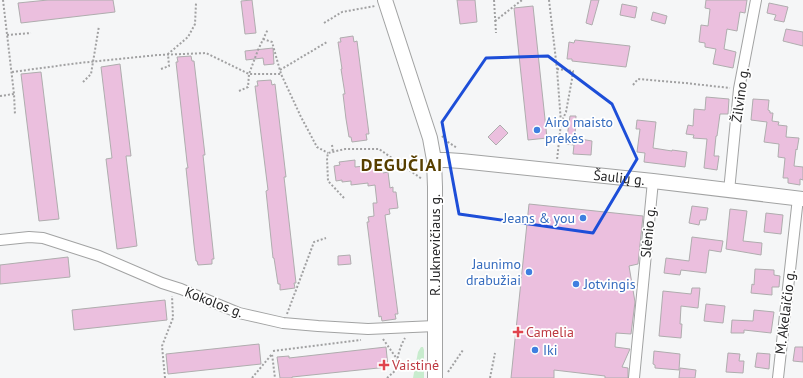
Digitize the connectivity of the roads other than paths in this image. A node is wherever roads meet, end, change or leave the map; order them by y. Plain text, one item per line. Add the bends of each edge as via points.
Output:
1 (756, 0) edge
2 (386, 2) edge
3 (434, 160) junction
4 (653, 181) junction
5 (729, 191) junction
6 (801, 199) edge
7 (0, 240) edge
8 (436, 326) junction
9 (441, 376) edge
10 (634, 378) edge
11 (778, 378) edge

1 - 5 street, Žilvino g. via 739,89
2 - 3 street, R. Juknevičiaus g. via 430,138
3 - 4 street, Šaulių g. via 461,160
3 - 8 street, R. Juknevičiaus g.
4 - 5 street, Šaulių g.
4 - 10 street, Slėnio g.
5 - 6 street, Šaulių g.
6 - 11 street, M. Akelaičio g.
7 - 8 street, Kokolos g. via 43,238 99,256 239,313 283,323 375,328
8 - 9 street, R. Juknevičiaus g.

